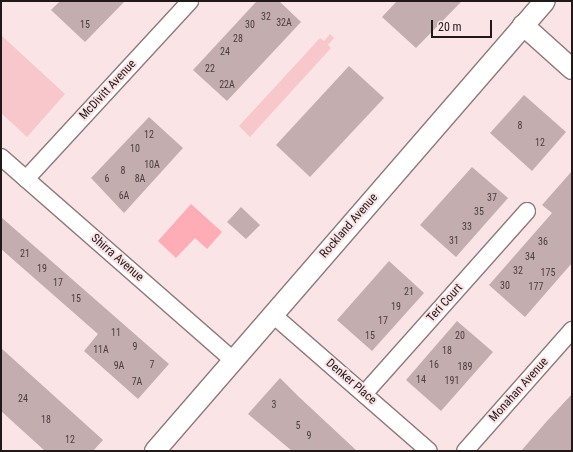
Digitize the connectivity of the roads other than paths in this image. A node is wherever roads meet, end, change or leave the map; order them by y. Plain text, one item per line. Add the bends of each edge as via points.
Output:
1 (190, 1) edge
2 (544, 1) edge
3 (523, 26) junction
4 (572, 69) edge
5 (1, 157) edge
6 (26, 179) junction
7 (527, 211) dead end
8 (272, 314) junction
9 (572, 330) edge
10 (234, 360) junction
11 (364, 394) junction
12 (155, 451) edge
13 (429, 451) edge
14 (465, 451) edge

1 - 6 street, McDivitt Avenue
2 - 3 street, Rockland Avenue
3 - 4 street
3 - 8 street, Rockland Avenue
5 - 6 street, Shirra Avenue
6 - 10 street, Shirra Avenue
7 - 11 street, Teri Court
8 - 10 street, Rockland Avenue
8 - 11 street, Denker Place
9 - 14 street, Monahan Avenue
10 - 12 street, Rockland Avenue
11 - 13 street, Denker Place

